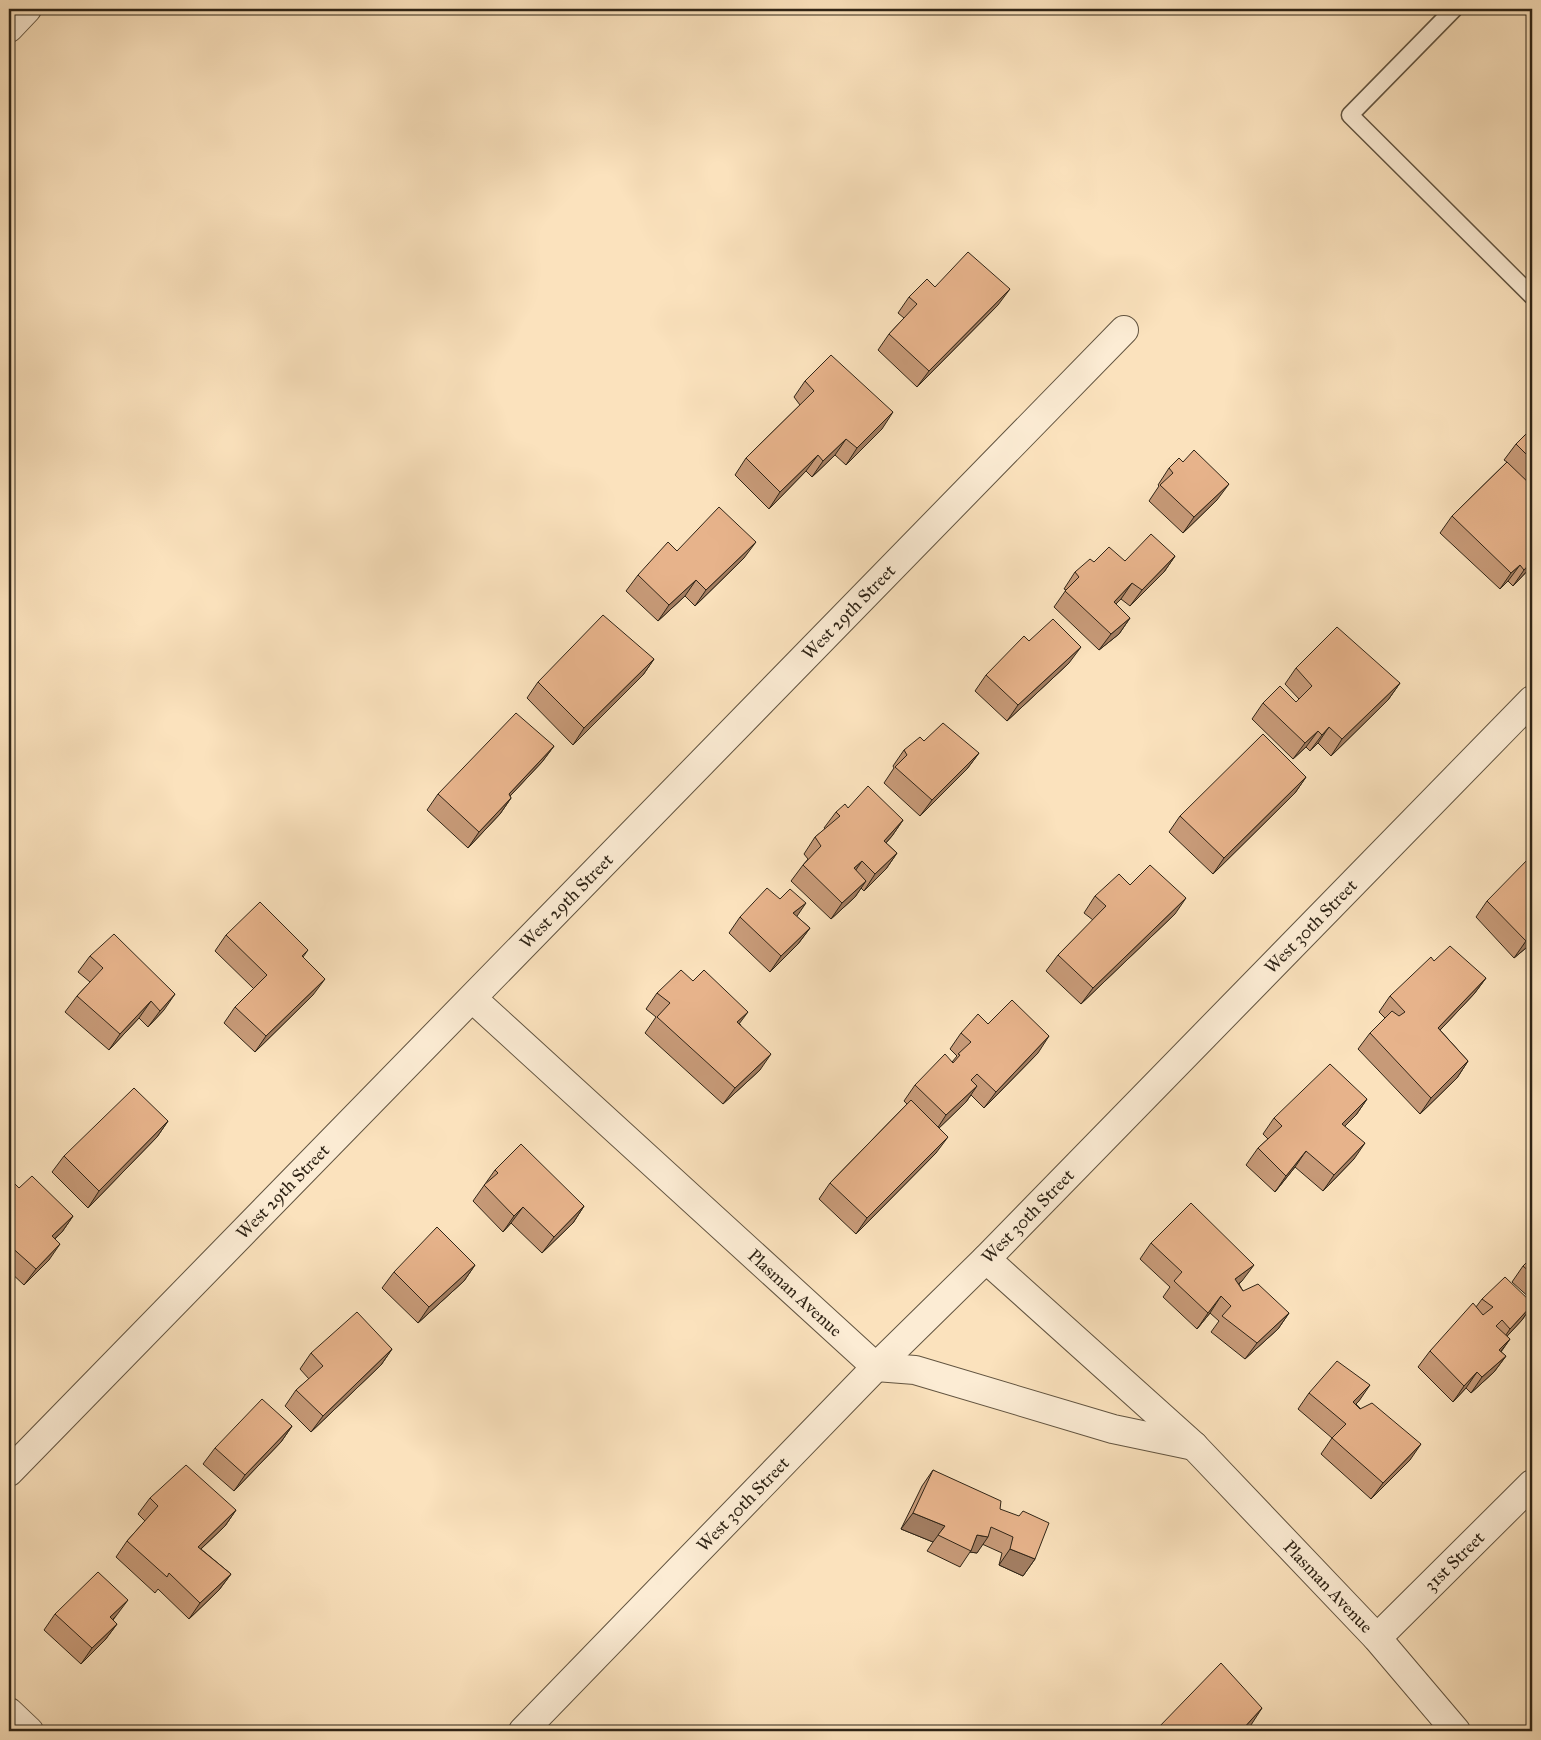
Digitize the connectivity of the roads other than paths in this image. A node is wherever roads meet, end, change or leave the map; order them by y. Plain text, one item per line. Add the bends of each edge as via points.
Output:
1 (27, 9) edge
2 (1454, 9) edge
3 (9, 28) edge
4 (1532, 296) edge
5 (1124, 330) dead end
6 (1532, 700) edge
7 (473, 999) junction
8 (986, 1259) junction
9 (876, 1367) junction
10 (1194, 1446) junction
11 (9, 1472) edge
12 (1532, 1484) edge
13 (1377, 1638) junction
14 (9, 1712) edge
15 (29, 1731) edge
16 (523, 1731) edge
17 (1456, 1731) edge

1 - 3 street
2 - 4 lane via 1350,115
5 - 7 street, West 29th Street
6 - 8 street, West 30th Street
7 - 9 street, Plasman Avenue
7 - 11 street, West 29th Street
8 - 9 street, West 30th Street
8 - 10 street, Plasman Avenue
9 - 10 street via 915,1370 1113,1429
9 - 16 street, West 30th Street
10 - 13 street, Plasman Avenue
12 - 13 street, 31st Street
13 - 17 street, Plasman Avenue
14 - 15 street

